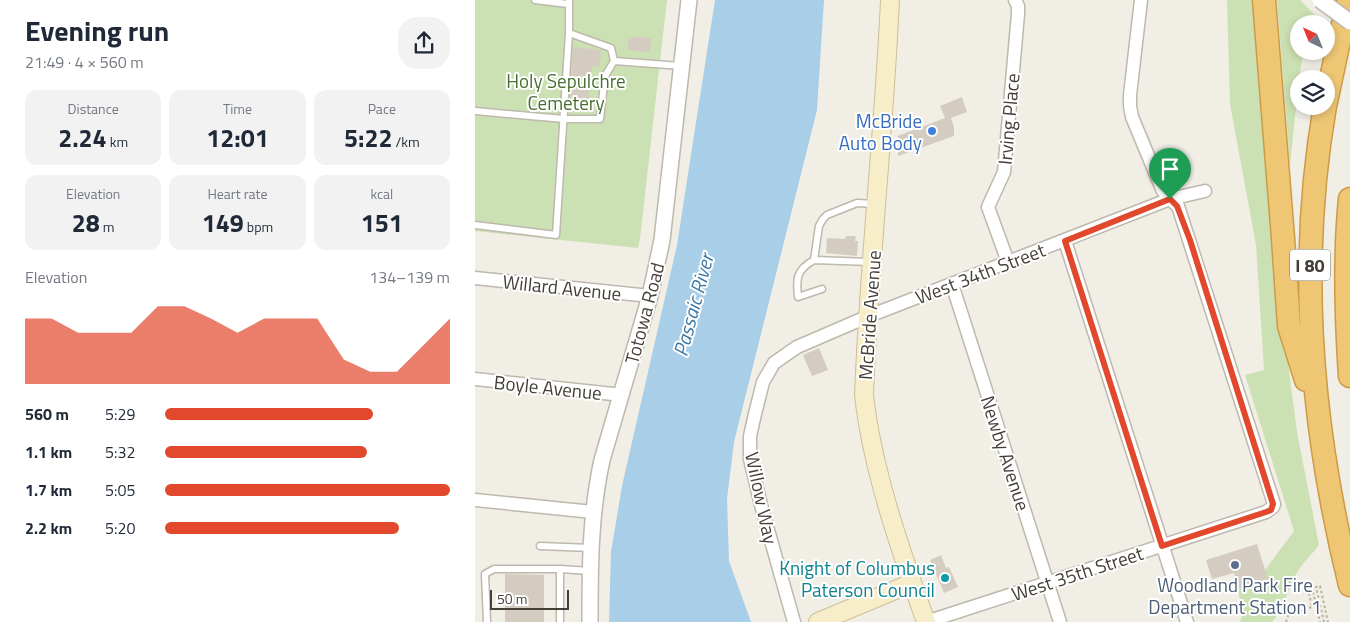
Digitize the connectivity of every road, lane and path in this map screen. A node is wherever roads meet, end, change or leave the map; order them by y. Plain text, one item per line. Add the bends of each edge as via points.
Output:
1 (535, 0) edge
2 (689, 0) edge
3 (890, 0) edge
4 (1015, 0) edge
5 (1141, 0) edge
6 (1264, 0) edge
7 (1320, 0) edge
8 (1349, 0) edge
9 (568, 2) edge
10 (1350, 22) edge
11 (569, 33) junction
12 (614, 61) junction
13 (683, 66) junction
14 (1333, 70) edge
15 (475, 111) edge
16 (1324, 115) edge
17 (564, 119) junction
18 (1205, 191) dead end
19 (1170, 199) junction
20 (1350, 199) edge
21 (876, 204) junction
22 (475, 225) edge
23 (1065, 241) junction
24 (814, 260) junction
25 (872, 262) junction
26 (1008, 262) junction
27 (475, 278) edge
28 (951, 284) junction
29 (822, 289) dead end
30 (650, 296) junction
31 (869, 316) junction
32 (1350, 376) edge
33 (475, 379) edge
34 (622, 395) junction
35 (1318, 419) junction
36 (475, 500) edge
37 (593, 512) junction
38 (540, 546) dead end
39 (1162, 546) junction
40 (591, 548) junction
41 (561, 569) junction
42 (590, 571) junction
43 (912, 583) junction
44 (1047, 583) junction
45 (1350, 584) edge
46 (487, 622) edge
47 (561, 622) edge
48 (590, 622) edge
49 (794, 622) edge
50 (819, 622) edge
51 (926, 622) edge
52 (1060, 622) edge
53 (1187, 622) edge
54 (1287, 622) edge
55 (1320, 622) edge
56 (1324, 622) edge
57 (1328, 622) edge

1 - 9 lane
2 - 13 street, Totowa Road
3 - 21 main road, McBride Avenue
4 - 26 street, Irving Place via 1018,14 1004,172 988,207
5 - 19 street via 1130,106 1162,189
6 - 35 highway via 1289,326
7 - 10 street, bridge
8 - 14 highway
9 - 11 lane
11 - 12 lane via 611,48
11 - 17 lane
12 - 13 lane
12 - 17 lane via 605,76 600,119
13 - 30 street, Totowa Road via 662,240
15 - 17 lane
16 - 35 highway, I 80 via 1315,182 1311,255 1311,327
17 - 22 lane via 555,235
18 - 19 street, West 34th Street
19 - 23 street, West 34th Street
19 - 39 street, West 35th Street via 1177,206 1190,240 1273,504 1271,510
20 - 32 highway, I 80 via 1346,294
21 - 24 lane via 857,202 827,215 819,226
21 - 25 main road, McBride Avenue
23 - 26 street, West 34th Street
23 - 39 street
24 - 25 lane
24 - 29 lane via 796,280 798,297
25 - 31 main road, McBride Avenue
26 - 28 street, West 34th Street
27 - 30 street, Willard Avenue
28 - 31 street, West 34th Street
28 - 44 street, Newby Avenue
30 - 34 street, Totowa Road
31 - 43 main road, McBride Avenue via 864,395 866,418 885,496
31 - 49 street, Willow Way via 783,355 767,373 755,414 750,458
33 - 34 street, Boyle Avenue
34 - 37 street, Totowa Road via 602,460
35 - 45 highway, I 80 via 1325,469
36 - 37 street
37 - 40 street, Totowa Road
38 - 40 lane
39 - 44 street, West 35th Street
39 - 53 street
40 - 42 street, Totowa Road
41 - 42 lane
41 - 46 lane via 494,569 485,574
41 - 47 lane
42 - 48 street, Totowa Road
43 - 50 main road
43 - 51 main road, McBride Avenue
44 - 51 street, West 35th Street
44 - 52 street, Newby Avenue
54 - 55 path via 1289,613 1312,607 1308,589 1312,588
56 - 57 path via 1316,587 1320,586

